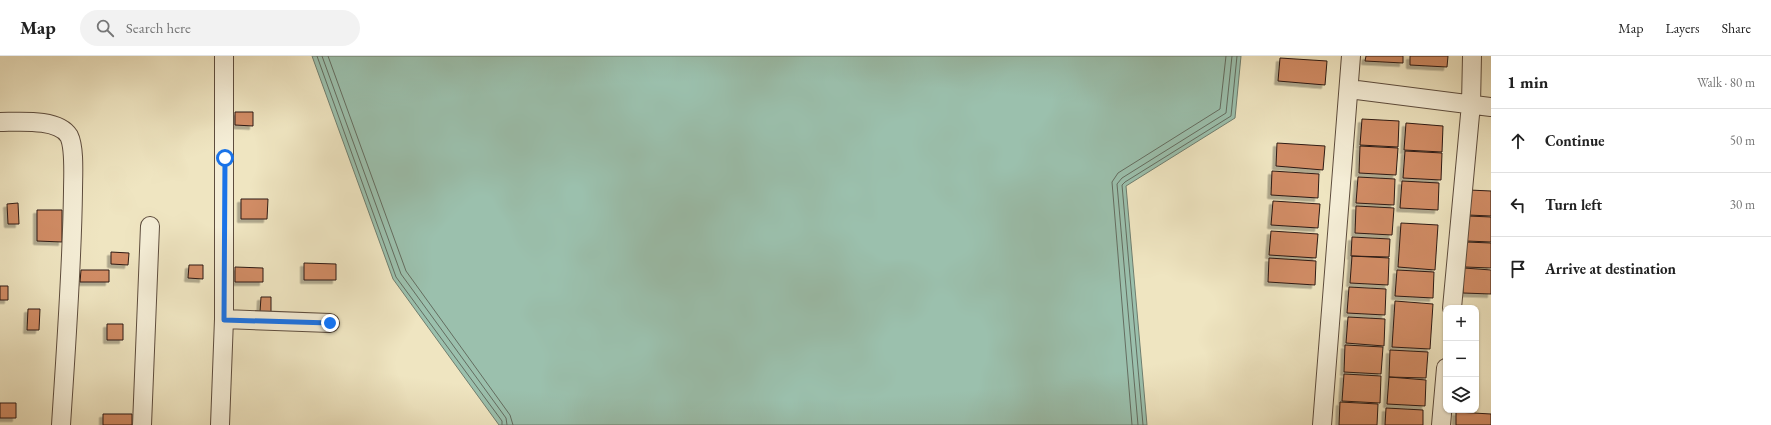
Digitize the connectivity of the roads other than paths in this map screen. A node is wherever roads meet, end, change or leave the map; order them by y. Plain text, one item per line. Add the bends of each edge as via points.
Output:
1 (224, 56) edge
2 (1351, 56) edge
3 (1472, 56) edge
4 (1349, 90) junction
5 (1470, 104) junction
6 (1491, 107) edge
7 (0, 122) edge
8 (150, 226) dead end
9 (1452, 305) edge
10 (224, 320) junction
11 (330, 323) dead end
12 (1445, 377) edge
13 (61, 425) edge
14 (142, 425) edge
15 (220, 425) edge
16 (1322, 425) edge
17 (1441, 425) edge

1 - 10 street
2 - 4 street
3 - 5 street
4 - 5 street
4 - 16 street
5 - 6 street
5 - 9 street
7 - 13 street via 42,122 57,126 69,136 73,154 72,234
8 - 14 street
10 - 11 street
10 - 15 street
12 - 17 street

